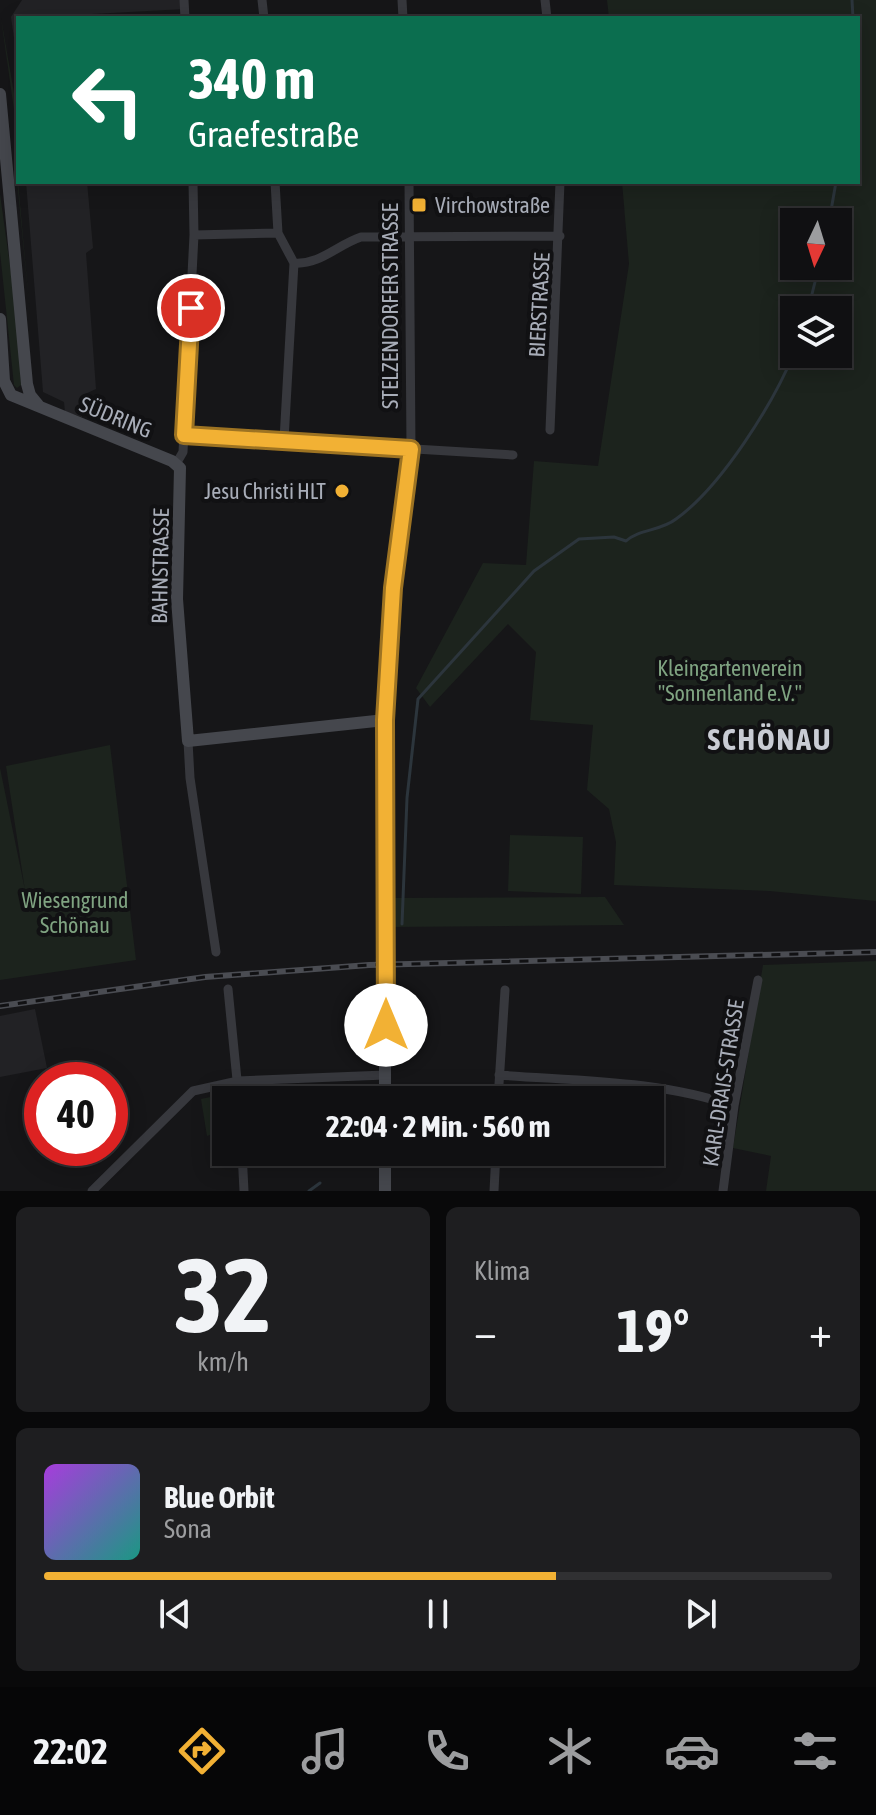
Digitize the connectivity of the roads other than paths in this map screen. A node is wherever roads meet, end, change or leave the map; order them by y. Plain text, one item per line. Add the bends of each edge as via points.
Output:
1 (0, 94) edge
2 (193, 184) edge
3 (275, 184) edge
4 (409, 184) edge
5 (560, 184) edge
6 (278, 233) junction
7 (194, 235) junction
8 (411, 236) junction
9 (560, 236) junction
10 (294, 263) junction
11 (0, 319) edge
12 (41, 408) junction
13 (550, 430) dead end
14 (184, 435) junction
15 (284, 440) junction
16 (411, 449) junction
17 (513, 455) dead end
18 (176, 464) junction
19 (385, 720) junction
20 (188, 741) junction
21 (216, 952) dead end
22 (758, 980) dead end
23 (228, 989) dead end
24 (505, 990) dead end
25 (385, 1075) junction
26 (499, 1075) junction
27 (238, 1081) junction
28 (238, 1086) edge
29 (385, 1086) edge
30 (499, 1086) edge
31 (734, 1106) junction
32 (243, 1166) edge
33 (385, 1166) edge
34 (495, 1166) edge
35 (92, 1191) edge
36 (244, 1191) edge
37 (385, 1191) edge
38 (494, 1191) edge
39 (723, 1191) edge

1 - 12 street via 27,384
2 - 7 street, BAHNSTRASSE
3 - 6 street
4 - 8 street, STELZENDORFER STRASSE
5 - 9 street, BIERSTRASSE
6 - 7 street
6 - 10 street
7 - 14 street, BAHNSTRASSE
8 - 9 street
8 - 10 street via 361,237 311,264
8 - 16 street, STELZENDORFER STRASSE
9 - 13 street, BIERSTRASSE
10 - 15 street
11 - 12 street, SÜDRING via 6,389
12 - 18 street, SÜDRING
14 - 15 street
14 - 18 street, BAHNSTRASSE
15 - 16 street
16 - 17 street
16 - 19 street, STELZENDORFER STRASSE via 393,588
18 - 20 street, BAHNSTRASSE via 181,477 177,599
19 - 20 street
19 - 25 street, STELZENDORFER STRASSE
20 - 21 street, BAHNSTRASSE
22 - 31 street, KARL-DRAIS-STRASSE
23 - 27 street
24 - 26 street
25 - 27 street
25 - 29 street, STELZENDORFER STRASSE
26 - 30 street
26 - 31 street via 646,1086
27 - 28 street
27 - 35 street via 184,1095
31 - 39 street, KARL-DRAIS-STRASSE
32 - 36 street
33 - 37 street
34 - 38 street

